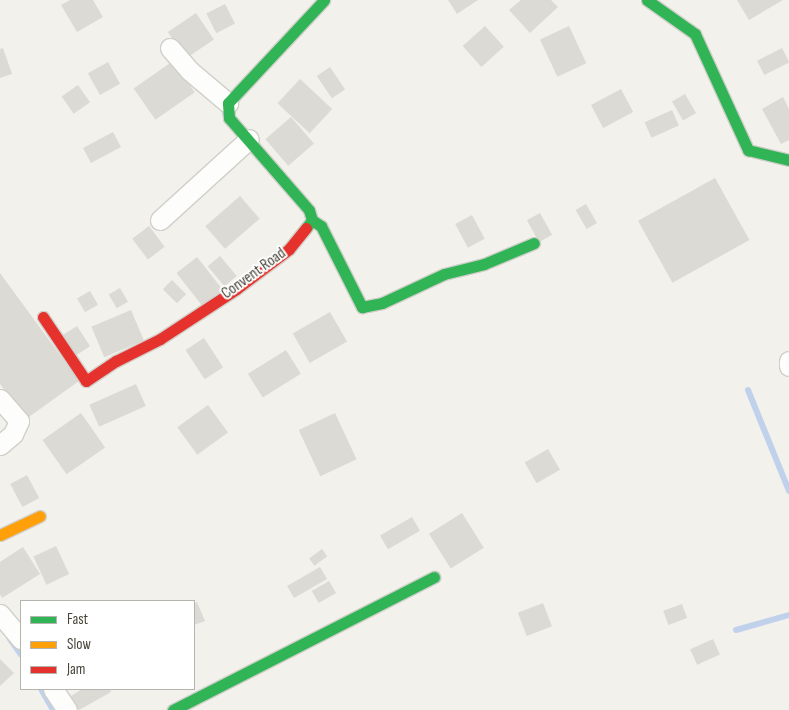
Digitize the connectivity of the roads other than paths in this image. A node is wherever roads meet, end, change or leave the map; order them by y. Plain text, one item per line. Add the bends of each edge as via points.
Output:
1 (324, 0) edge
2 (647, 0) edge
3 (170, 48) dead end
4 (228, 103) junction
5 (249, 139) junction
6 (789, 160) edge
7 (160, 220) dead end
8 (312, 220) junction
9 (534, 243) dead end
10 (43, 317) dead end
11 (789, 361) edge
12 (789, 366) edge
13 (0, 398) edge
14 (0, 445) edge
15 (40, 516) dead end
16 (0, 535) edge
17 (434, 577) dead end
18 (0, 614) edge
19 (20, 638) edge
20 (54, 690) edge
21 (67, 710) edge
22 (172, 710) edge

1 - 4 street
2 - 6 street via 695,34 748,150
3 - 4 street via 190,71
4 - 5 street via 229,118
5 - 7 street
5 - 8 street via 309,210
8 - 9 street via 320,226 362,307 382,303 444,274 484,264
8 - 10 street, Convent Road via 289,249 236,288 160,339 116,361 86,381
11 - 12 street
13 - 14 street via 19,421 13,434
15 - 16 street
17 - 22 street
18 - 19 street
20 - 21 street

